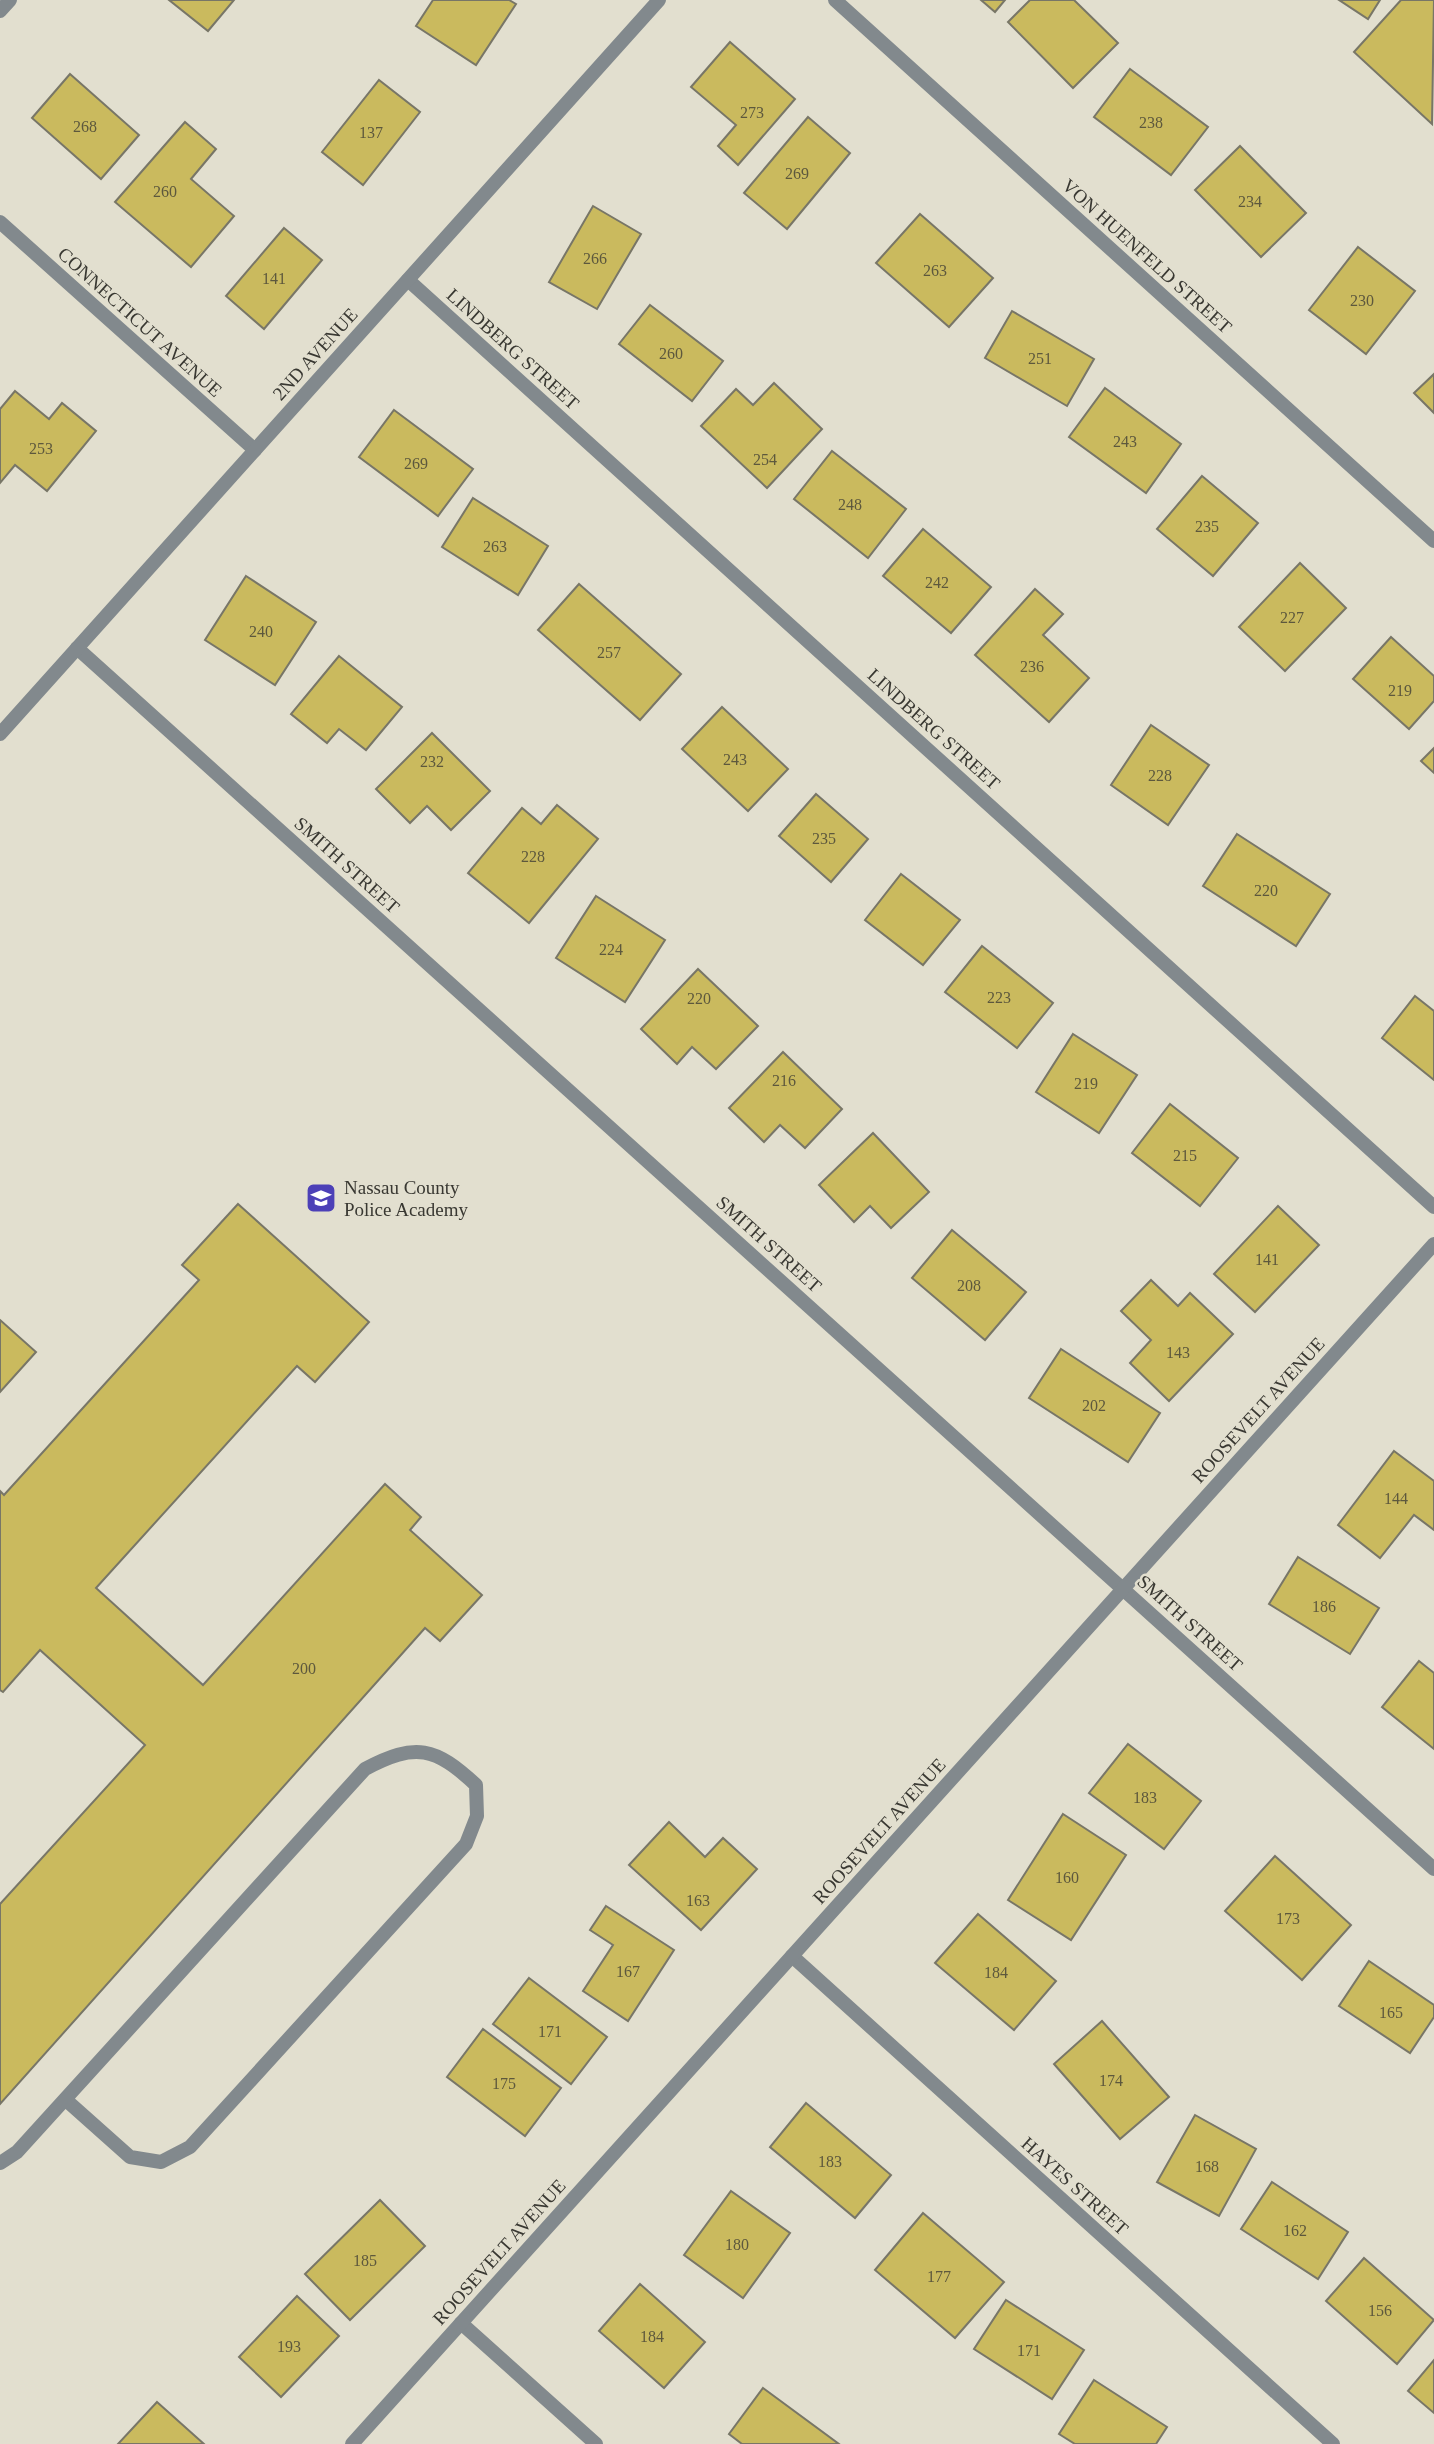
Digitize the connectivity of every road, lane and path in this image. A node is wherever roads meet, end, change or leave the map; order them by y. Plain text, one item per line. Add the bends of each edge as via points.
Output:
1 (10, 0) edge
2 (659, 0) edge
3 (835, 0) edge
4 (0, 11) edge
5 (0, 222) edge
6 (408, 280) junction
7 (255, 450) junction
8 (1434, 541) edge
9 (77, 649) junction
10 (0, 734) edge
11 (1434, 1206) edge
12 (1434, 1244) edge
13 (1123, 1589) junction
14 (1434, 1869) edge
15 (792, 1956) junction
16 (66, 2100) junction
17 (0, 2163) edge
18 (461, 2323) junction
19 (352, 2444) edge
20 (596, 2444) edge
21 (1333, 2444) edge

1 - 4 street
2 - 6 street, 2ND AVENUE
3 - 8 street, VON HUENFELD STREET
5 - 7 street, CONNECTICUT AVENUE
6 - 7 street, 2ND AVENUE
6 - 11 street, LINDBERG STREET
7 - 9 street, 2ND AVENUE
9 - 10 street, 2ND AVENUE
9 - 13 street, SMITH STREET
12 - 13 street, ROOSEVELT AVENUE
13 - 14 street, SMITH STREET
13 - 15 street, ROOSEVELT AVENUE
15 - 18 street, ROOSEVELT AVENUE
15 - 21 street, HAYES STREET
16 - 16 street via 130,2157 161,2162 190,2147 466,1844 477,1816 476,1785 447,1759 417,1752 391,1755 365,1769
16 - 17 street via 17,2152
18 - 19 street, ROOSEVELT AVENUE
18 - 20 street

